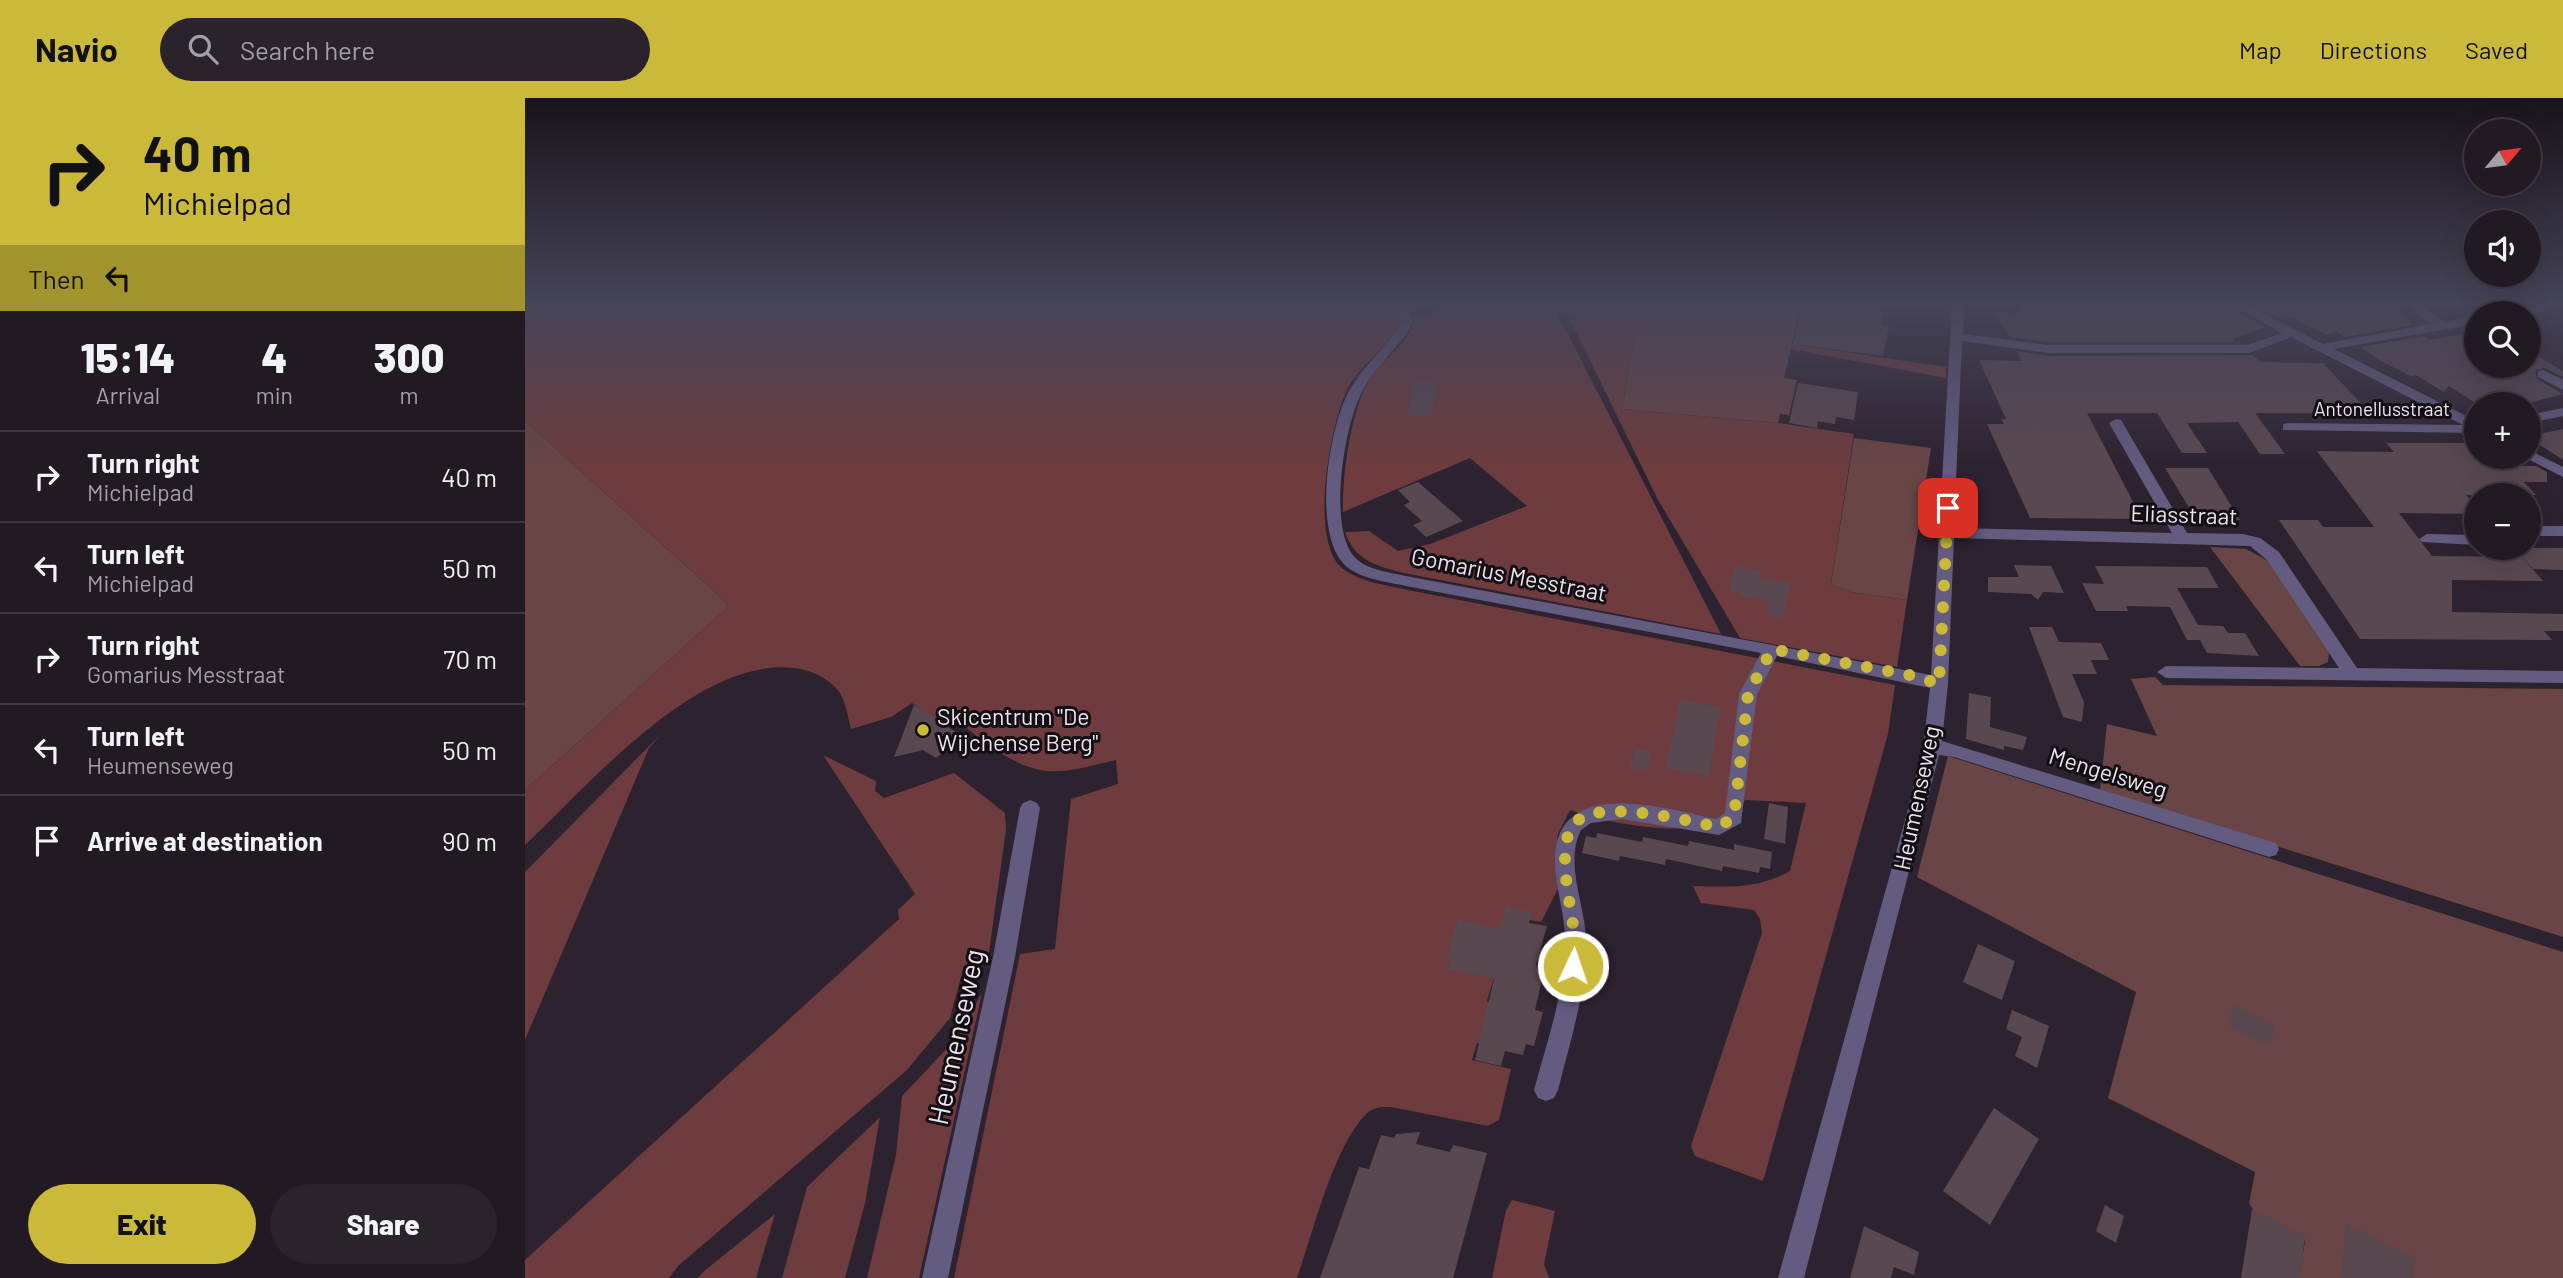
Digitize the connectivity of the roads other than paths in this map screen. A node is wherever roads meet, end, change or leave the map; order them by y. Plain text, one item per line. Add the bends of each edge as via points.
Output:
1 (1380, 359) edge
2 (1956, 359) edge
3 (2342, 359) edge
4 (2543, 374) dead end
5 (2563, 386) edge
6 (2563, 412) edge
7 (2541, 417) edge
8 (2464, 422) edge
9 (2116, 423) dead end
10 (2288, 427) dead end
11 (2464, 428) edge
12 (2541, 461) edge
13 (2563, 473) edge
14 (2541, 531) edge
15 (2563, 531) edge
16 (1947, 532) junction
17 (2181, 536) junction
18 (2427, 540) dead end
19 (2464, 540) edge
20 (1772, 649) junction
21 (2166, 672) dead end
22 (2352, 674) junction
23 (2563, 677) edge
24 (1939, 684) junction
25 (1932, 747) junction
26 (1030, 808) dead end
27 (2269, 849) dead end
28 (1546, 1090) dead end
29 (935, 1278) edge
30 (1791, 1278) edge

1 - 20 street, Gomarius Messtraat via 1354,394 1341,443 1333,517 1347,559 1374,573 1406,581
2 - 16 street, Heumenseweg
3 - 8 street
4 - 5 street
6 - 7 street
9 - 17 street
10 - 11 street, Antonellusstraat
12 - 13 street
14 - 15 street
16 - 17 street, Eliasstraat
16 - 24 street, Heumenseweg
17 - 22 street, Eliasstraat via 2243,539 2273,556
18 - 19 street
20 - 24 street, Gomarius Messtraat
20 - 28 street via 1748,694 1734,817 1719,827 1655,815 1592,813 1574,823 1565,861 1576,944 1566,1012
21 - 22 street
22 - 23 street
24 - 25 street, Heumenseweg
25 - 27 street, Mengelsweg via 1954,750
25 - 30 street, Heumenseweg
26 - 29 street, Heumenseweg via 1004,957

